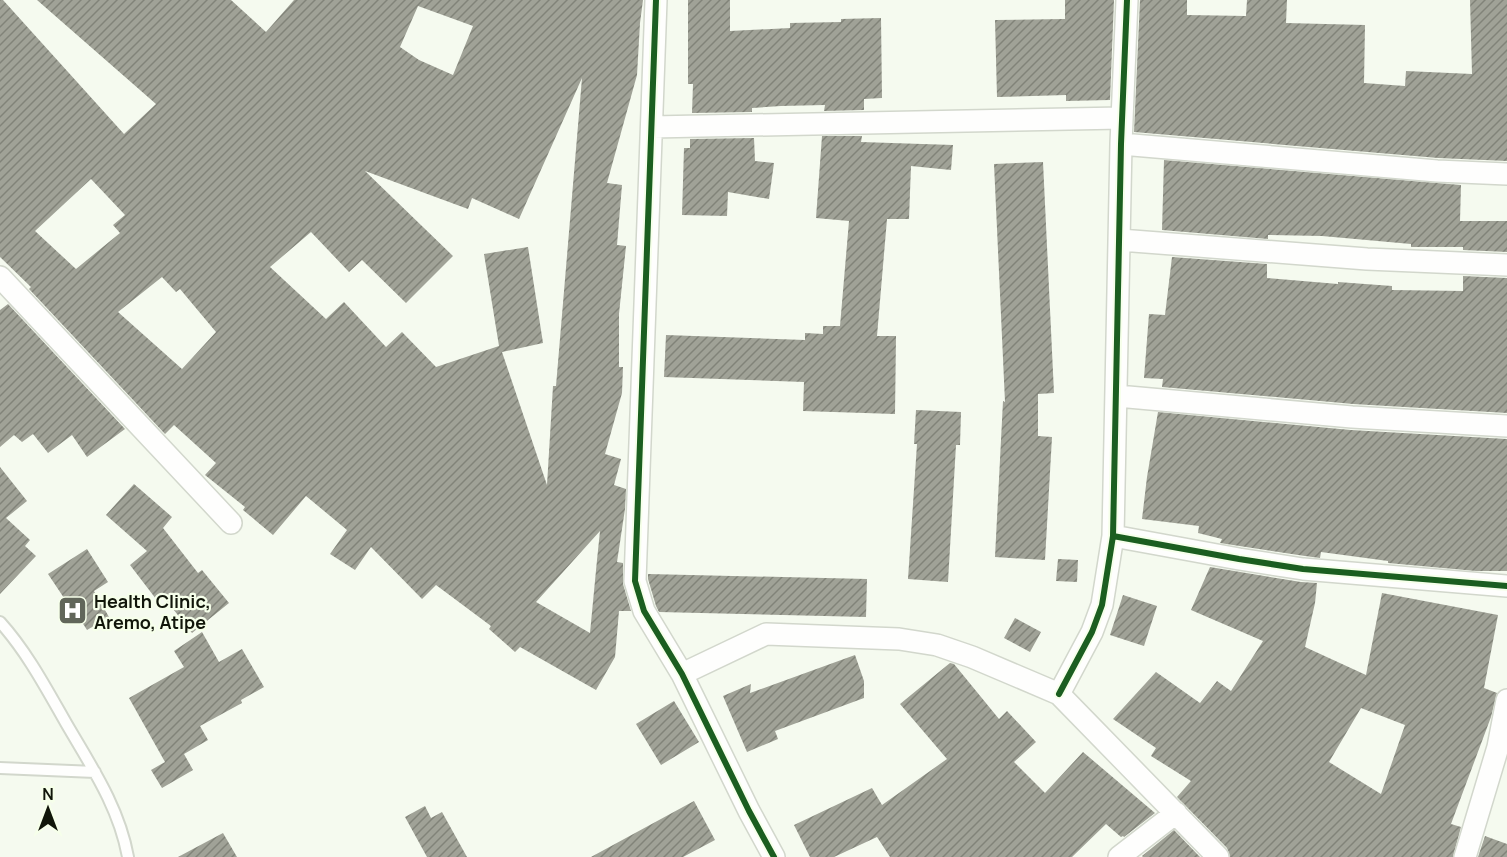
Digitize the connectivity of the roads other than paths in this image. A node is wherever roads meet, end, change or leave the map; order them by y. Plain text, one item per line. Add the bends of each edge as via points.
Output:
1 (657, 0) edge
2 (1127, 0) edge
3 (1122, 118) junction
4 (652, 127) junction
5 (1121, 144) junction
6 (1507, 174) edge
7 (1120, 240) junction
8 (1507, 265) edge
9 (0, 277) edge
10 (1116, 396) junction
11 (1507, 426) edge
12 (231, 523) dead end
13 (1113, 536) junction
14 (1507, 586) edge
15 (0, 622) edge
16 (682, 674) junction
17 (1059, 694) junction
18 (1507, 700) edge
19 (0, 768) edge
20 (95, 772) junction
21 (1176, 813) junction
22 (128, 857) edge
23 (774, 857) edge
24 (1119, 857) edge
25 (1218, 857) edge
26 (1465, 857) edge

1 - 4 street
2 - 3 street
3 - 4 street
3 - 5 street
4 - 16 street via 635,581 644,611
5 - 6 street
5 - 7 street
7 - 8 street via 1367,259
7 - 10 street
9 - 12 street
10 - 11 street
10 - 13 street
13 - 14 street via 1304,569
13 - 17 street via 1102,605
15 - 20 lane via 30,660
16 - 17 street via 766,634 899,639 937,645 972,657
16 - 23 street
17 - 21 street
18 - 26 street via 1498,747
19 - 20 lane
20 - 22 lane via 108,796
21 - 24 street
21 - 25 street

